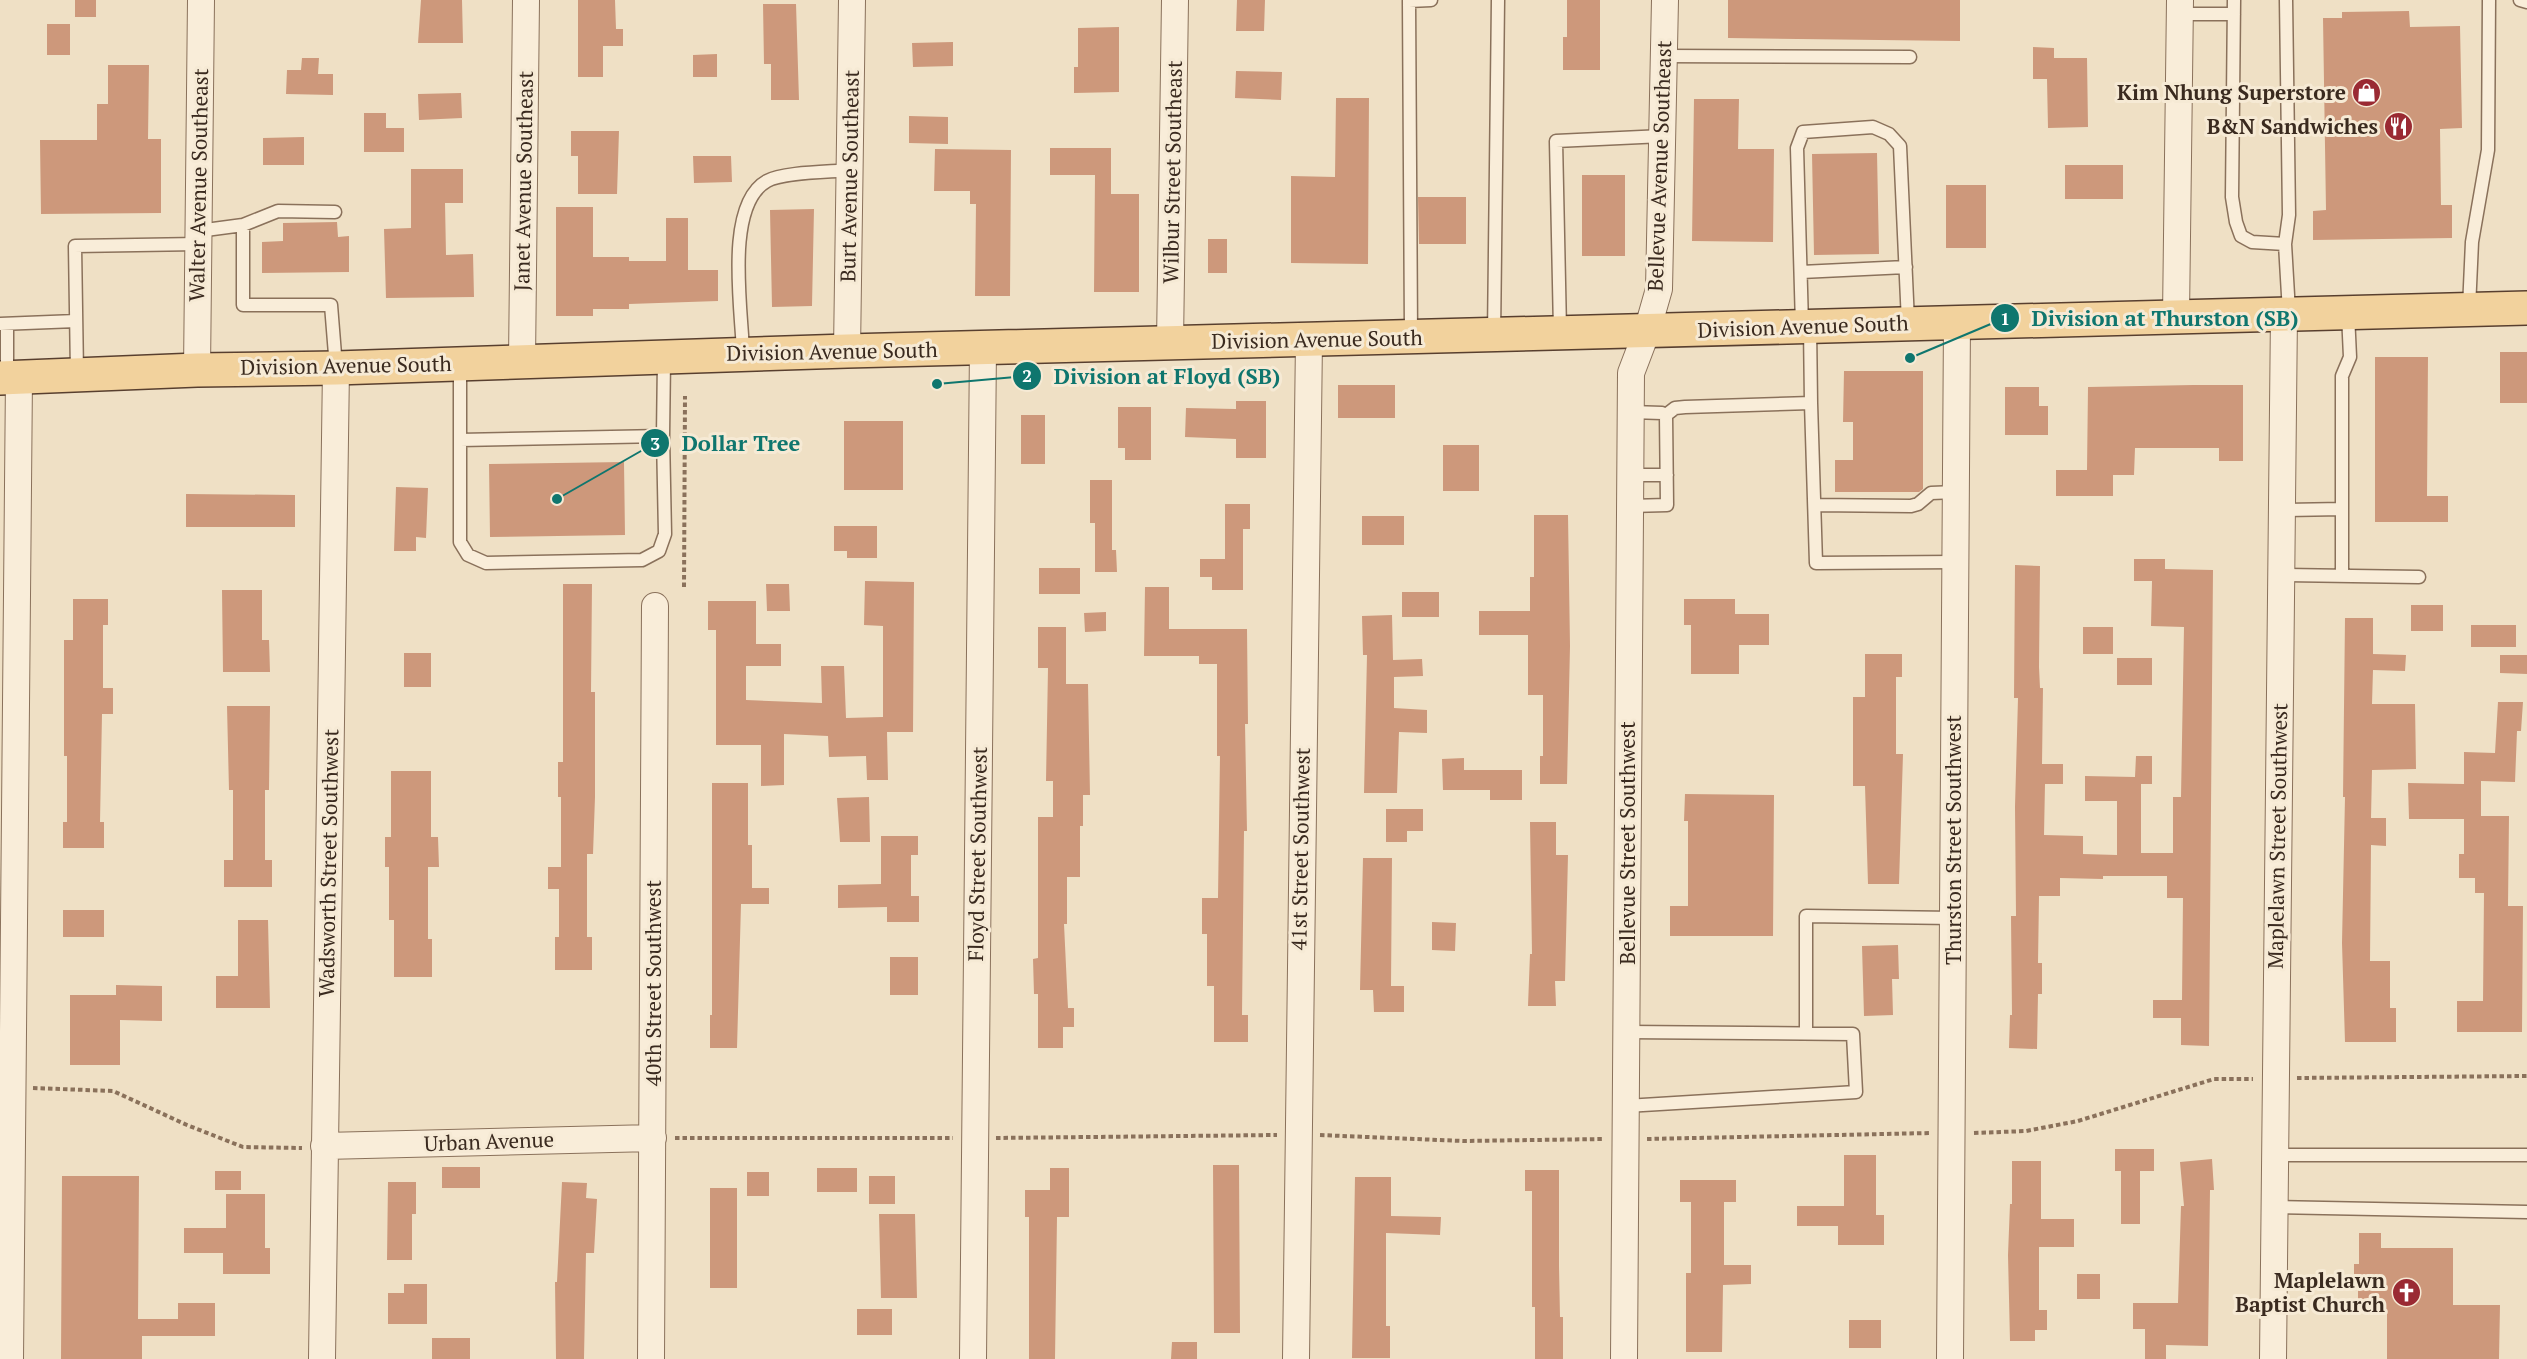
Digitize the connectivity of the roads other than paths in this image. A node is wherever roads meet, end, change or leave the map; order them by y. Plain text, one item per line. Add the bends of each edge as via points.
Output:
1 (201, 0) edge
2 (526, 0) edge
3 (852, 0) edge
4 (1175, 0) edge
5 (1431, 0) edge
6 (1498, 0) edge
7 (1665, 0) edge
8 (2234, 0) edge
9 (2286, 0) edge
10 (2489, 0) edge
11 (2520, 0) edge
12 (2527, 2) edge
13 (2180, 7) edge
14 (2234, 14) junction
15 (1664, 56) junction
16 (1910, 57) dead end
17 (1663, 136) junction
18 (850, 170) junction
19 (335, 212) dead end
20 (243, 225) junction
21 (198, 238) junction
22 (2285, 244) junction
23 (1906, 267) junction
24 (1801, 272) junction
25 (2527, 308) edge
26 (2469, 309) junction
27 (2348, 312) junction
28 (2287, 313) junction
29 (2176, 316) junction
30 (76, 321) junction
31 (1957, 322) junction
32 (3, 324) edge
33 (1908, 324) junction
34 (1806, 327) junction
35 (1647, 331) junction
36 (1560, 334) junction
37 (1494, 336) junction
38 (1411, 337) junction
39 (1309, 340) junction
40 (1170, 344) junction
41 (983, 348) junction
42 (847, 351) junction
43 (743, 354) junction
44 (664, 357) junction
45 (522, 361) junction
46 (460, 363) junction
47 (336, 368) junction
48 (197, 369) junction
49 (77, 375) junction
50 (9, 378) edge
51 (1811, 403) junction
52 (1630, 412) junction
53 (1666, 415) junction
54 (663, 436) junction
55 (460, 440) junction
56 (1630, 475) junction
57 (1667, 475) junction
58 (1956, 492) junction
59 (1815, 505) junction
60 (1630, 506) junction
61 (2342, 509) junction
62 (2282, 510) junction
63 (1956, 562) junction
64 (2281, 575) junction
65 (2342, 575) junction
66 (2419, 577) dead end
67 (655, 606) dead end
68 (8, 682) edge
69 (1954, 918) junction
70 (7, 944) edge
71 (1627, 1032) junction
72 (1806, 1033) junction
73 (1626, 1106) junction
74 (653, 1138) junction
75 (324, 1146) junction
76 (2274, 1155) junction
77 (2527, 1155) edge
78 (2274, 1207) junction
79 (2527, 1212) edge
80 (7, 1347) edge
81 (322, 1359) edge
82 (651, 1359) edge
83 (973, 1359) edge
84 (1296, 1359) edge
85 (1624, 1359) edge
86 (1950, 1359) edge
87 (2273, 1359) edge

1 - 21 street, Walter Avenue Southeast
2 - 45 street, Janet Avenue Southeast
3 - 18 street, Burt Avenue Southeast
4 - 40 street, Wilbur Street Southeast
5 - 38 lane via 1409,0
6 - 37 lane
7 - 15 street, Bellevue Avenue Southeast
8 - 14 lane
9 - 22 lane via 2289,215
10 - 26 lane via 2488,150 2472,243
11 - 12 lane
13 - 14 lane
13 - 29 street
14 - 22 lane via 2232,197 2236,222 2241,236 2252,243
15 - 16 lane
15 - 17 street, Bellevue Avenue Southeast
17 - 35 street, Bellevue Avenue Southeast via 1659,288
17 - 36 lane via 1556,141
18 - 42 street, Burt Avenue Southeast
18 - 43 lane via 779,176 766,181 747,203 738,266
19 - 20 lane via 278,211
20 - 21 lane
20 - 47 lane via 243,304 331,305
21 - 30 lane via 75,246
21 - 48 street, Walter Avenue Southeast
22 - 28 lane
23 - 24 lane
23 - 24 lane via 1900,146 1889,134 1873,127 1803,132 1797,148
23 - 33 lane
24 - 34 lane
25 - 26 main road, Division Avenue South
26 - 27 main road, Division Avenue South
27 - 28 main road, Division Avenue South
27 - 61 lane via 2350,357 2342,376
28 - 29 main road, Division Avenue South
28 - 62 street, Maplelawn Street Southwest
29 - 31 main road, Division Avenue South
30 - 32 lane
30 - 49 lane
31 - 33 main road, Division Avenue South
31 - 58 street, Thurston Street Southwest
32 - 50 lane
33 - 34 main road, Division Avenue South
34 - 35 main road, Division Avenue South
34 - 51 lane
35 - 36 main road, Division Avenue South
35 - 52 street, Bellevue Street Southwest via 1631,373
36 - 37 main road, Division Avenue South
37 - 38 main road, Division Avenue South
38 - 39 main road, Division Avenue South
39 - 40 main road, Division Avenue South
39 - 84 street, 41st Street Southwest
40 - 41 main road, Division Avenue South
41 - 42 main road, Division Avenue South
41 - 83 street, Floyd Street Southwest
42 - 43 main road, Division Avenue South
43 - 44 main road, Division Avenue South
44 - 45 main road, Division Avenue South
44 - 54 lane
45 - 46 main road, Division Avenue South
46 - 47 main road, Division Avenue South
46 - 55 lane
47 - 48 main road, Division Avenue South
47 - 75 street, Wadsworth Street Southwest
48 - 49 main road, Division Avenue South
49 - 50 main road, Division Avenue South
50 - 68 street
51 - 53 lane via 1685,407 1674,408
51 - 59 lane
52 - 53 lane
52 - 56 street, Bellevue Street Southwest
53 - 57 lane
54 - 55 lane
54 - 55 lane via 665,534 659,552 642,560 486,563 468,555 460,542
56 - 57 lane
56 - 60 street, Bellevue Street Southwest
57 - 60 lane via 1667,505
58 - 59 lane via 1931,493 1911,506
58 - 63 street, Thurston Street Southwest
59 - 63 lane via 1816,563
60 - 71 street, Bellevue Street Southwest
61 - 62 lane
61 - 65 lane
62 - 64 street, Maplelawn Street Southwest
63 - 69 street, Thurston Street Southwest
64 - 65 lane
64 - 76 street, Maplelawn Street Southwest
65 - 66 lane
67 - 74 street, 40th Street Southwest
68 - 70 street
69 - 72 lane via 1806,916
69 - 86 street, Thurston Street Southwest
70 - 80 street via 12,1088
71 - 72 lane
71 - 73 street, Bellevue Street Southwest
72 - 73 lane via 1853,1034 1856,1092
73 - 85 street, Bellevue Street Southwest
74 - 75 street, Urban Avenue
74 - 82 street, 40th Street Southwest
75 - 81 street, Wadsworth Street Southwest
76 - 77 lane
76 - 78 street, Maplelawn Street Southwest
78 - 79 lane
78 - 87 street, Maplelawn Street Southwest

